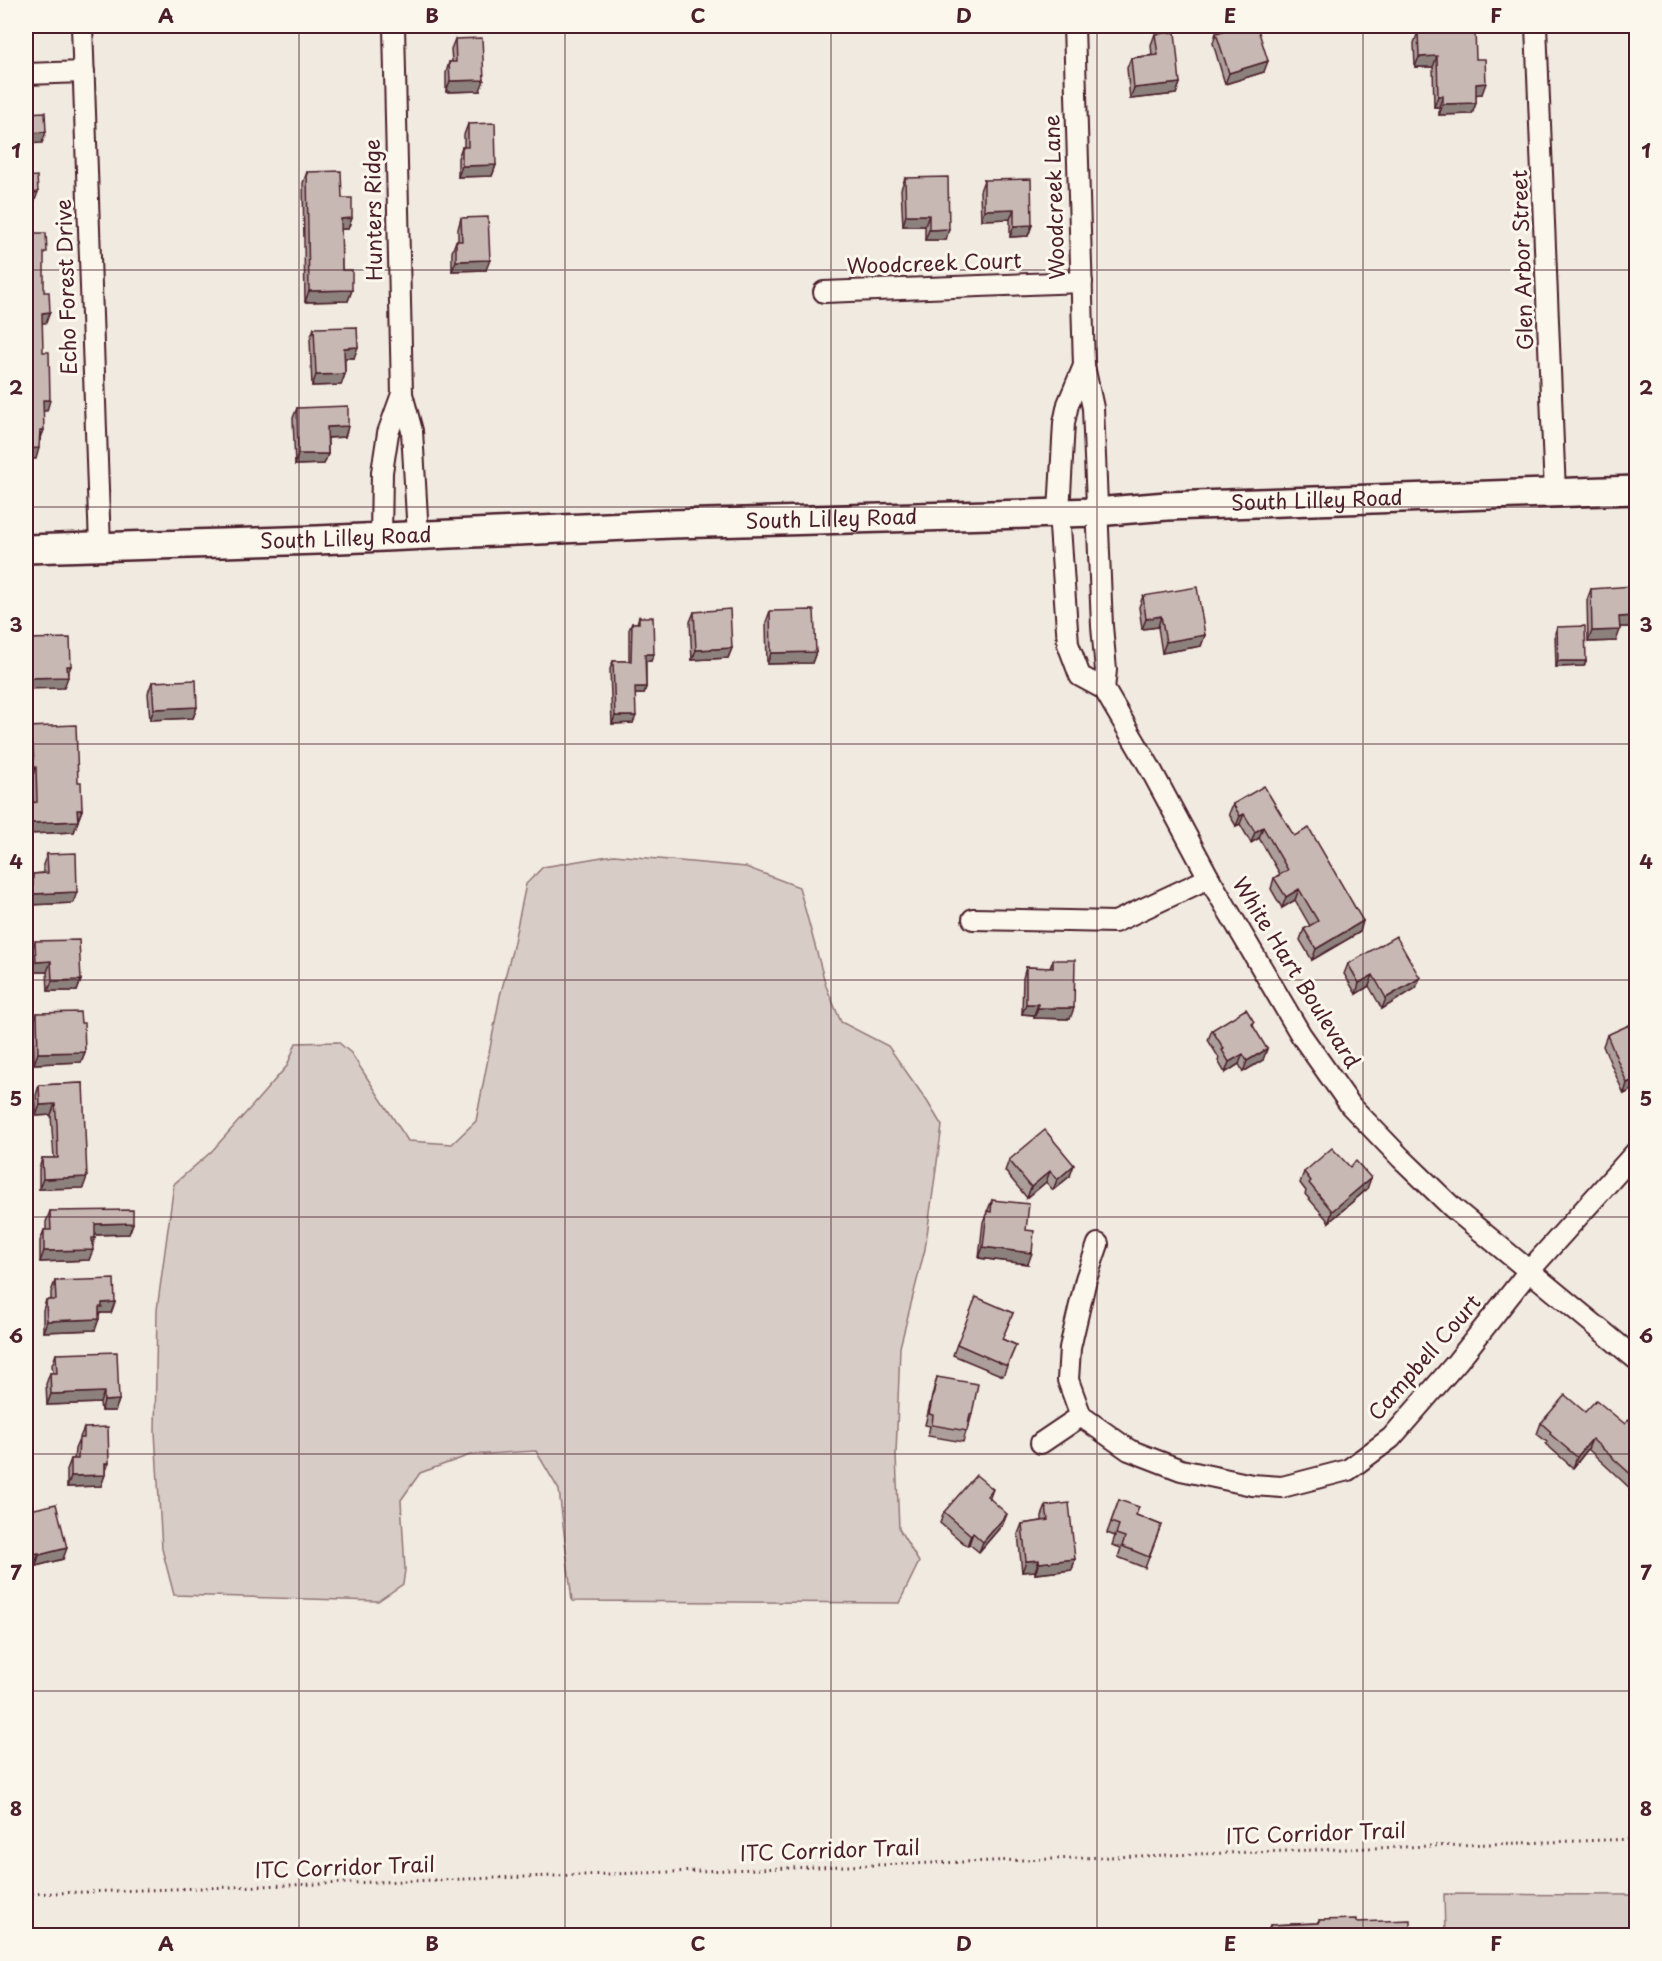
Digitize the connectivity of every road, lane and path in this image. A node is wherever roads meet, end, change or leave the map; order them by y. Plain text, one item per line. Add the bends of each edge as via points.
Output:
1 (82, 26) edge
2 (394, 26) edge
3 (1074, 26) edge
4 (1536, 26) edge
5 (84, 72) junction
6 (26, 74) edge
7 (1082, 282) junction
8 (824, 292) dead end
9 (1084, 366) junction
10 (402, 394) junction
11 (1636, 490) edge
12 (1555, 493) junction
13 (1059, 512) junction
14 (1096, 512) junction
15 (418, 536) junction
16 (381, 537) junction
17 (100, 547) junction
18 (26, 549) edge
19 (1104, 688) junction
20 (1209, 878) junction
21 (973, 919) dead end
22 (1636, 1152) edge
23 (1098, 1244) dead end
24 (1529, 1271) junction
25 (1636, 1359) edge
26 (1081, 1416) junction
27 (1041, 1443) dead end
28 (1636, 1839) edge
29 (26, 1894) edge

1 - 5 street, Echo Forest Drive
2 - 10 street, Hunters Ridge
3 - 7 street, Woodcreek Lane
4 - 12 street, Glen Arbor Street
5 - 6 street
5 - 17 street, Echo Forest Drive
7 - 8 street, Woodcreek Court
7 - 9 street, Woodcreek Lane
9 - 13 street, Woodcreek Lane via 1064,423
9 - 14 street, Woodcreek Lane via 1093,408
10 - 15 street, Hunters Ridge via 412,431
10 - 16 street, Hunters Ridge via 383,462
11 - 12 street, South Lilley Road
12 - 14 street, South Lilley Road
13 - 14 street, South Lilley Road
13 - 15 street, South Lilley Road
13 - 19 street, White Hart Boulevard via 1068,644 1080,676
14 - 19 street
15 - 16 street, South Lilley Road
16 - 17 street, South Lilley Road
17 - 18 street, South Lilley Road
19 - 20 street, White Hart Boulevard
20 - 21 street via 1115,922
20 - 24 street, White Hart Boulevard via 1301,1035 1351,1106 1453,1208
22 - 24 street, Campbell Court
23 - 26 street via 1070,1348 1068,1380
24 - 25 street, White Hart Boulevard
24 - 26 street, Campbell Court via 1390,1438 1348,1470 1282,1487 1252,1485 1181,1470 1129,1450
26 - 27 street
28 - 29 path, ITC Corridor Trail

